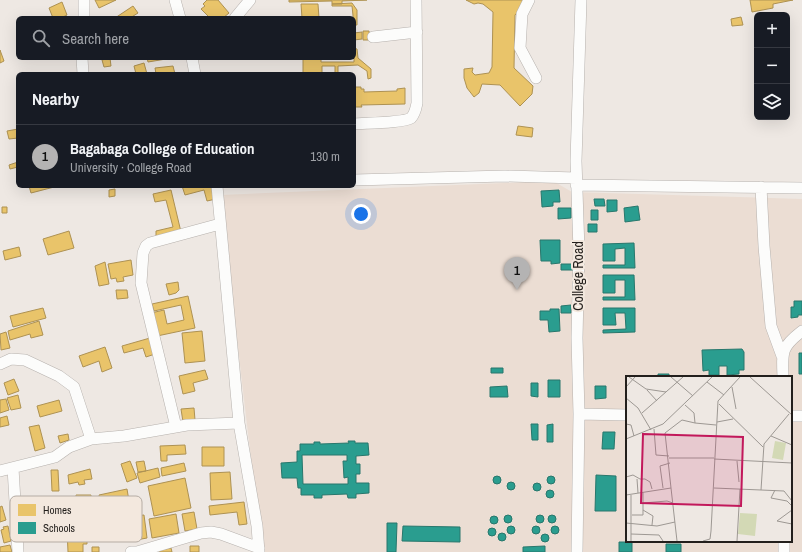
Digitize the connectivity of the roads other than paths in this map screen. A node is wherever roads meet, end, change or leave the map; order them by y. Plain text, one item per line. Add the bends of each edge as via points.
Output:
1 (84, 0) edge
2 (175, 0) edge
3 (250, 0) edge
4 (416, 0) edge
5 (529, 0) edge
6 (581, 0) edge
7 (84, 16) edge
8 (179, 16) edge
9 (237, 16) edge
10 (417, 32) junction
11 (373, 37) dead end
12 (82, 60) edge
13 (192, 60) edge
14 (83, 72) edge
15 (194, 72) edge
16 (536, 78) dead end
17 (356, 124) edge
18 (356, 180) edge
19 (576, 181) junction
20 (761, 187) junction
21 (216, 188) edge
22 (802, 188) edge
23 (220, 224) junction
24 (802, 331) edge
25 (782, 356) junction
26 (0, 364) edge
27 (783, 376) edge
28 (579, 414) junction
29 (626, 415) edge
30 (239, 423) junction
31 (176, 427) junction
32 (91, 439) junction
33 (13, 468) junction
34 (0, 471) edge
35 (15, 496) edge
36 (17, 542) edge
37 (259, 550) edge
38 (18, 552) edge
39 (131, 552) edge
40 (577, 552) edge

1 - 7 street
2 - 8 street
3 - 9 street
4 - 10 street
5 - 16 street via 522,14 520,48
6 - 19 street, College Road
10 - 11 street
10 - 17 street via 417,103 414,113 410,118 401,120
12 - 14 street
13 - 15 street
18 - 19 street via 505,176
19 - 20 street
19 - 28 street, College Road
20 - 22 street
20 - 25 street via 771,326
21 - 23 street
23 - 30 street
23 - 31 street via 150,243 143,253 141,283
24 - 25 street via 790,340
25 - 27 street
26 - 32 street via 11,359 25,360 60,376 74,387
28 - 29 street
28 - 40 street, College Road
30 - 31 street
30 - 37 street
31 - 32 street
32 - 33 street via 55,457
33 - 34 street
33 - 35 street
36 - 38 street
37 - 39 street via 211,532

